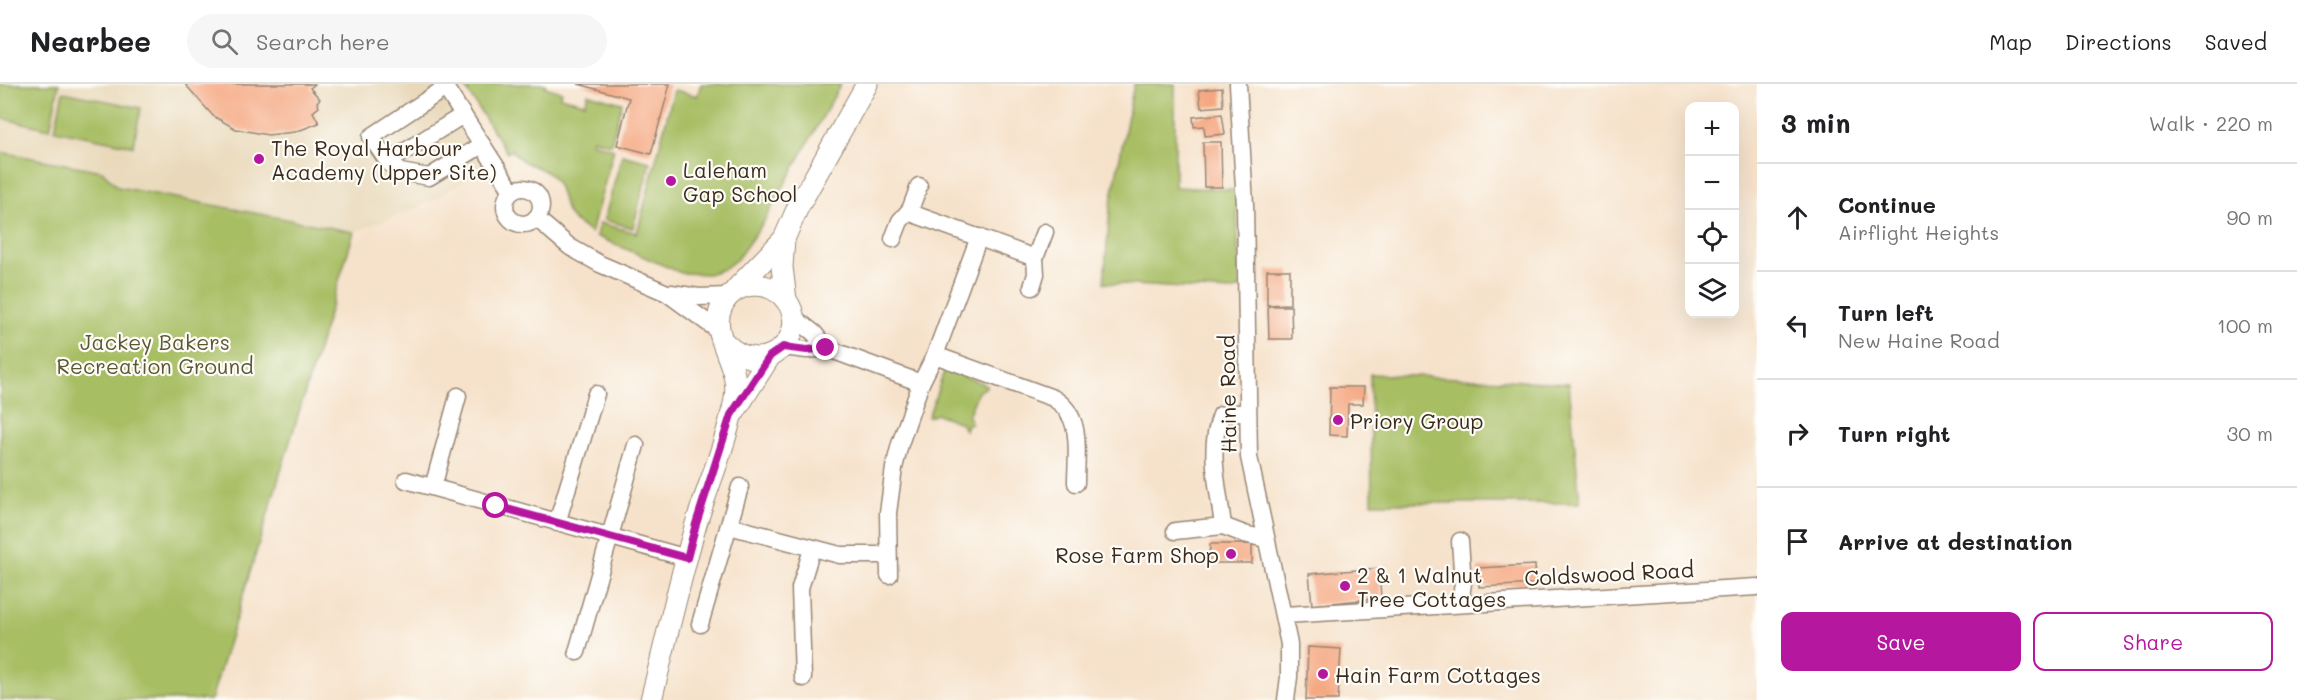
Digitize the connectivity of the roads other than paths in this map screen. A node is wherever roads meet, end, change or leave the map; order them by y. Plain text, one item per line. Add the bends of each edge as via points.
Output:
1 (867, 84) edge
2 (1238, 84) edge
3 (444, 86) edge
4 (463, 115) junction
5 (482, 145) junction
6 (388, 162) junction
7 (919, 186) dead end
8 (512, 191) junction
9 (908, 212) junction
10 (536, 218) junction
11 (1045, 232) dead end
12 (978, 237) junction
13 (784, 239) junction
14 (893, 239) dead end
15 (1035, 258) junction
16 (1032, 287) dead end
17 (667, 292) junction
18 (731, 293) junction
19 (789, 308) junction
20 (722, 337) junction
21 (826, 348) junction
22 (777, 351) junction
23 (935, 355) junction
24 (921, 383) junction
25 (596, 394) dead end
26 (458, 396) dead end
27 (1247, 412) junction
28 (731, 415) junction
29 (636, 445) dead end
30 (406, 480) dead end
31 (1076, 483) dead end
32 (433, 487) junction
33 (740, 487) dead end
34 (557, 523) junction
35 (729, 526) junction
36 (1223, 526) junction
37 (1176, 531) dead end
38 (609, 538) junction
39 (1266, 539) junction
40 (1460, 541) dead end
41 (812, 549) junction
42 (888, 555) junction
43 (687, 558) junction
44 (889, 575) dead end
45 (1757, 587) edge
46 (1460, 604) junction
47 (1284, 615) junction
48 (700, 624) dead end
49 (577, 652) dead end
50 (803, 678) dead end
51 (651, 700) edge
52 (1286, 700) edge

1 - 13 main road via 802,198
2 - 27 street, Haine Road via 1245,205
3 - 4 street
3 - 6 street via 370,137
4 - 5 street
4 - 6 street
5 - 6 street via 429,177 400,172
5 - 8 street
7 - 9 street
8 - 10 street via 523,188 534,192 541,202
8 - 10 street via 504,207 509,218 520,224
9 - 12 street
9 - 14 street
10 - 17 street via 570,247 600,264
11 - 15 street
12 - 15 street
12 - 23 street
13 - 18 main road
13 - 19 main road via 782,267
15 - 16 street
17 - 18 street via 699,297
17 - 20 street
18 - 19 main road via 745,286 768,286 778,292
18 - 20 main road via 721,306 718,319
19 - 21 street
19 - 22 main road via 793,327
20 - 22 main road via 745,358 758,359
20 - 28 main road via 736,381
21 - 22 street
21 - 24 street
22 - 28 main road
23 - 24 street
23 - 31 street via 1053,398 1065,407 1076,427
24 - 42 street via 894,468
25 - 34 street
26 - 32 street
27 - 36 street via 1221,415 1215,430
27 - 39 street, Haine Road via 1250,457
28 - 43 main road
29 - 38 street
30 - 32 street
32 - 34 street
33 - 35 street
34 - 38 street
35 - 41 street
35 - 48 street
36 - 37 street
36 - 39 street
38 - 43 street
38 - 49 street
39 - 47 street, Haine Road
40 - 46 street
41 - 42 street via 840,555
41 - 50 street via 800,588
42 - 44 street
43 - 51 main road
45 - 46 street, Coldswood Road
46 - 47 street, Coldswood Road
47 - 52 street, Haine Road via 1289,644

